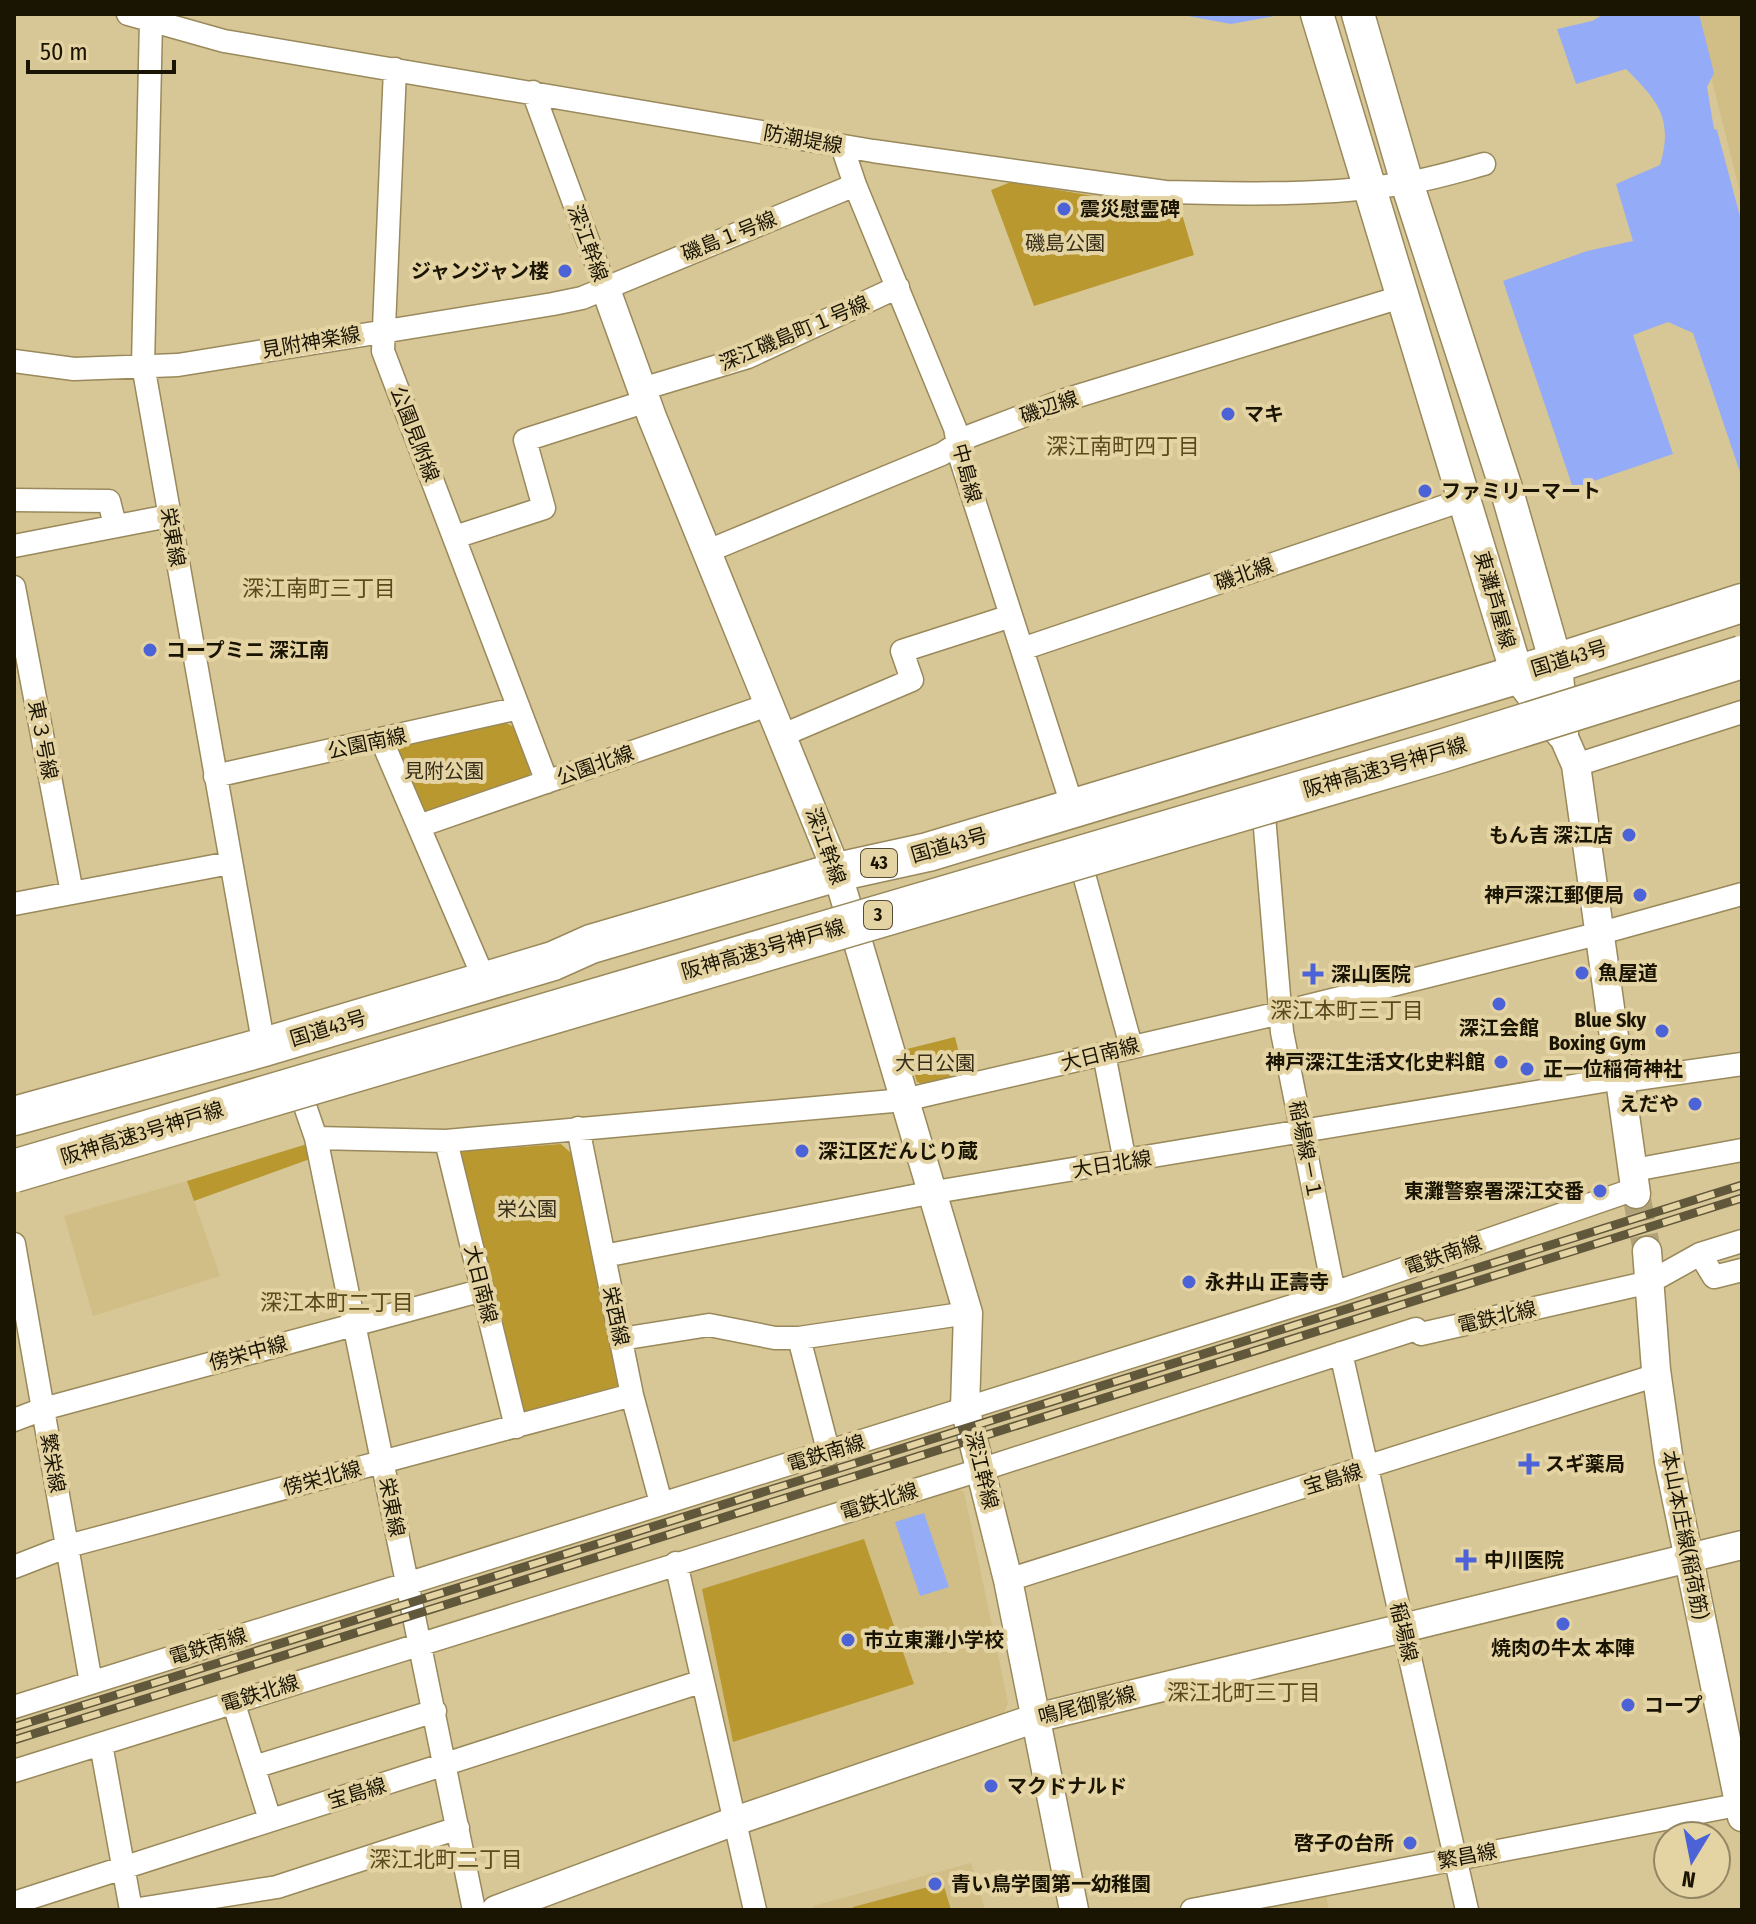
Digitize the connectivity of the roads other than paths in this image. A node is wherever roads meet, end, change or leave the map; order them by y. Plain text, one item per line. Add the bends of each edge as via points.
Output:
1 (128, 14) edge
2 (1317, 14) edge
3 (1358, 14) edge
4 (151, 22) junction
5 (395, 69) junction
6 (533, 92) junction
7 (842, 146) junction
8 (1484, 164) dead end
9 (1407, 183) junction
10 (855, 185) junction
11 (1368, 187) junction
12 (605, 287) junction
13 (898, 287) junction
14 (1404, 296) junction
15 (382, 329) junction
16 (14, 361) edge
17 (143, 365) junction
18 (644, 395) junction
19 (958, 444) junction
20 (1466, 499) junction
21 (14, 500) edge
22 (169, 516) junction
23 (115, 525) junction
24 (455, 537) junction
25 (14, 546) edge
26 (708, 551) junction
27 (14, 587) edge
28 (1742, 603) edge
29 (1011, 616) junction
30 (1742, 627) edge
31 (1022, 649) junction
32 (1742, 657) edge
33 (1556, 663) junction
34 (1517, 674) junction
35 (1742, 675) edge
36 (771, 704) junction
37 (519, 708) junction
38 (1742, 712) edge
39 (783, 735) junction
40 (382, 741) junction
41 (1569, 749) junction
42 (215, 776) junction
43 (547, 782) junction
44 (1073, 808) junction
45 (1264, 816) junction
46 (419, 826) junction
47 (230, 863) junction
48 (1083, 871) junction
49 (837, 872) junction
50 (72, 893) junction
51 (1742, 894) edge
52 (14, 904) edge
53 (1601, 933) junction
54 (857, 941) junction
55 (485, 981) junction
56 (1280, 1013) junction
57 (1131, 1046) junction
58 (264, 1047) junction
59 (1104, 1054) junction
60 (1742, 1064) edge
61 (1622, 1080) junction
62 (904, 1100) junction
63 (14, 1116) edge
64 (310, 1122) junction
65 (578, 1128) junction
66 (1302, 1130) junction
67 (14, 1141) edge
68 (446, 1141) junction
69 (1742, 1150) edge
70 (1125, 1162) junction
71 (14, 1171) edge
72 (1635, 1184) junction
73 (14, 1188) edge
74 (929, 1193) junction
75 (1742, 1241) edge
76 (14, 1244) edge
77 (1647, 1251) tunnel mouth
78 (1700, 1254) junction
79 (604, 1256) junction
80 (16, 1268) edge
81 (1742, 1270) edge
82 (1650, 1282) junction
83 (483, 1290) junction
84 (1334, 1293) junction
85 (968, 1313) junction
86 (353, 1325) junction
87 (799, 1338) junction
88 (621, 1339) junction
89 (1341, 1353) junction
90 (1657, 1375) junction
91 (632, 1395) junction
92 (965, 1408) junction
93 (43, 1409) junction
94 (14, 1420) edge
95 (516, 1427) junction
96 (829, 1454) junction
97 (383, 1461) junction
98 (1368, 1467) junction
99 (983, 1469) junction
100 (661, 1503) junction
101 (1742, 1545) edge
102 (68, 1546) junction
103 (1689, 1558) junction
104 (676, 1563) junction
105 (14, 1567) edge
106 (1008, 1580) junction
107 (407, 1584) junction
108 (1403, 1626) junction
109 (421, 1645) junction
110 (700, 1682) junction
111 (91, 1683) junction
112 (233, 1701) junction
113 (14, 1707) edge
114 (435, 1711) junction
115 (1036, 1718) junction
116 (101, 1744) junction
117 (446, 1764) junction
118 (254, 1767) junction
119 (14, 1771) edge
120 (1741, 1808) edge
121 (270, 1820) junction
122 (735, 1821) junction
123 (458, 1828) junction
124 (1455, 1858) junction
125 (123, 1865) junction
126 (14, 1903) edge
127 (132, 1910) edge
128 (474, 1910) edge
129 (496, 1910) edge
130 (755, 1910) edge
131 (1074, 1910) edge
132 (1192, 1910) edge
133 (1467, 1910) edge

1 - 4 street, 防潮堤線
2 - 11 main road, 東灘芦屋線
3 - 9 main road, 東灘芦屋線
4 - 5 street, 防潮堤線 via 224,41
4 - 17 street, 栄東線
5 - 6 street, 防潮堤線
5 - 15 street, 公園見附線
6 - 7 street, 防潮堤線
6 - 12 street, 深江幹線
7 - 10 street, 中島線
7 - 11 street, 防潮堤線 via 1165,192
8 - 9 street, 防潮堤線
9 - 11 street, 防潮堤線
9 - 33 main road, 東灘芦屋線 via 1506,488
10 - 12 street, 磯島１号線
10 - 13 street, 中島線
11 - 14 main road, 東灘芦屋線
12 - 15 street, 見附神楽線 via 553,304
12 - 18 street, 深江幹線
13 - 18 street, 深江磯島町１号線 via 748,357
13 - 19 street, 中島線
14 - 19 street, 磯辺線 via 1068,399
14 - 20 main road, 東灘芦屋線
15 - 17 street, 見附神楽線 via 178,365
15 - 24 street, 公園見附線 via 383,351
16 - 17 street, 見附神楽線 via 74,369
17 - 22 street, 栄東線
18 - 24 street, 深江磯島町１号線 via 525,440 544,508
18 - 26 street, 深江幹線
19 - 26 street, 磯辺線
19 - 29 street, 中島線
20 - 31 street, 磯北線
20 - 34 main road, 東灘芦屋線
21 - 23 street via 109,501
22 - 23 street
22 - 42 street, 栄東線
23 - 25 street
24 - 37 street, 公園見附線
26 - 36 street, 深江幹線
27 - 50 street, 東３号線
28 - 33 highway, 国道43号 / 43
29 - 31 street, 中島線
29 - 39 street via 902,651 912,680
30 - 67 highway, 阪神高速3号神戸線 / 3 via 1430,725
31 - 44 street, 中島線
32 - 71 highway, 阪神高速3号神戸線 / 3, bridge via 1438,752
33 - 34 highway, 国道43号 / 43
33 - 41 main road, 東灘芦屋線
34 - 41 main road, 東灘芦屋線
34 - 44 highway, 国道43号 / 43
35 - 41 highway
36 - 39 street, 深江幹線
36 - 43 street, 公園北線
37 - 40 street, 公園南線
37 - 43 street, 公園見附線
38 - 41 street
39 - 49 street, 深江幹線
40 - 42 street, 公園南線
40 - 46 street
41 - 45 highway
41 - 53 street
42 - 47 street, 栄東線
43 - 46 street, 公園北線
44 - 49 highway, 国道43号 / 43 via 928,852
45 - 48 highway
45 - 56 street, 稲場線－１
46 - 55 street
47 - 50 street
47 - 58 street, 栄東線
48 - 54 highway
48 - 57 street
49 - 54 street, 深江幹線
49 - 55 highway, 国道43号 / 43
50 - 52 street
51 - 53 street, 大日南線
53 - 56 street, 大日南線
53 - 61 street
54 - 62 street, 深江幹線
54 - 64 highway
55 - 58 highway, 国道43号 / 43
56 - 57 street, 大日南線
56 - 66 street, 稲場線－１
57 - 59 street, 大日南線
58 - 63 highway, 国道43号 / 43
59 - 62 street, 大日南線
59 - 70 street
60 - 61 street, 大日北線
61 - 66 street, 大日北線
61 - 72 street
62 - 65 street, 大日南線
62 - 74 street, 深江幹線
64 - 68 street, 大日南線
64 - 73 highway
64 - 86 street, 栄東線
65 - 68 street, 大日南線
65 - 79 street, 栄西線
66 - 70 street, 大日北線
66 - 84 street, 稲場線－１
68 - 83 street, 大日南線
69 - 72 street, 電鉄南線
70 - 74 street, 大日北線
72 - 84 street, 電鉄南線
74 - 79 street, 大日北線
74 - 85 street, 深江幹線
75 - 78 street, 電鉄北線
76 - 80 street, 繁栄線
77 - 82 street, 本山本庄線(稲荷筋)
78 - 81 street via 1714,1277
78 - 82 street, 電鉄北線
79 - 88 street, 栄西線
80 - 93 street, 繁栄線
82 - 89 street, 電鉄北線 via 1421,1334 1416,1329
82 - 90 street, 本山本庄線(稲荷筋)
83 - 86 street, 傍栄中線
83 - 95 street, 大日南線
84 - 92 street, 電鉄南線
85 - 87 street
85 - 92 street, 深江幹線
86 - 93 street, 傍栄中線
86 - 97 street, 栄東線
87 - 88 street via 709,1325
87 - 96 street
88 - 91 street, 栄西線
89 - 98 street, 稲場線
89 - 99 street, 電鉄北線
90 - 98 street, 宝島線
90 - 103 street, 本山本庄線(稲荷筋)
91 - 95 street, 傍栄北線
91 - 100 street, 栄西線
92 - 96 street, 電鉄南線
92 - 99 street, 深江幹線
93 - 94 street, 傍栄中線
93 - 102 street, 繁栄線
95 - 97 street, 傍栄北線
96 - 100 street, 電鉄南線
97 - 102 street, 傍栄北線
97 - 107 street, 栄東線
98 - 106 street, 宝島線
98 - 108 street, 稲場線
99 - 104 street, 電鉄北線
99 - 106 street, 深江幹線
100 - 107 street, 電鉄南線
101 - 103 street, 鳴尾御影線
102 - 105 street, 傍栄北線
102 - 111 street, 繁栄線
103 - 108 street, 鳴尾御影線
103 - 120 street, 本山本庄線(稲荷筋)
104 - 109 street, 電鉄北線
104 - 110 street
106 - 115 street, 深江幹線
107 - 109 street, 栄東線
107 - 111 street, 電鉄南線
108 - 115 street, 鳴尾御影線
108 - 124 street, 稲場線
109 - 112 street, 電鉄北線
109 - 114 street, 栄東線
110 - 117 street, 宝島線
110 - 122 street
111 - 113 street, 電鉄南線
112 - 116 street, 電鉄北線
112 - 118 street
114 - 117 street, 栄東線
114 - 118 street
115 - 122 street, 鳴尾御影線
115 - 131 street, 深江幹線
116 - 119 street, 電鉄北線
116 - 125 street
117 - 121 street, 宝島線
117 - 123 street, 栄東線
118 - 121 street
120 - 124 street, 繁昌線
121 - 125 street, 宝島線
122 - 129 street, 鳴尾御影線
122 - 130 street
123 - 127 street via 277,1887
123 - 128 street, 栄東線
124 - 132 street, 繁昌線
124 - 133 street, 稲場線
125 - 126 street, 宝島線
125 - 127 street

